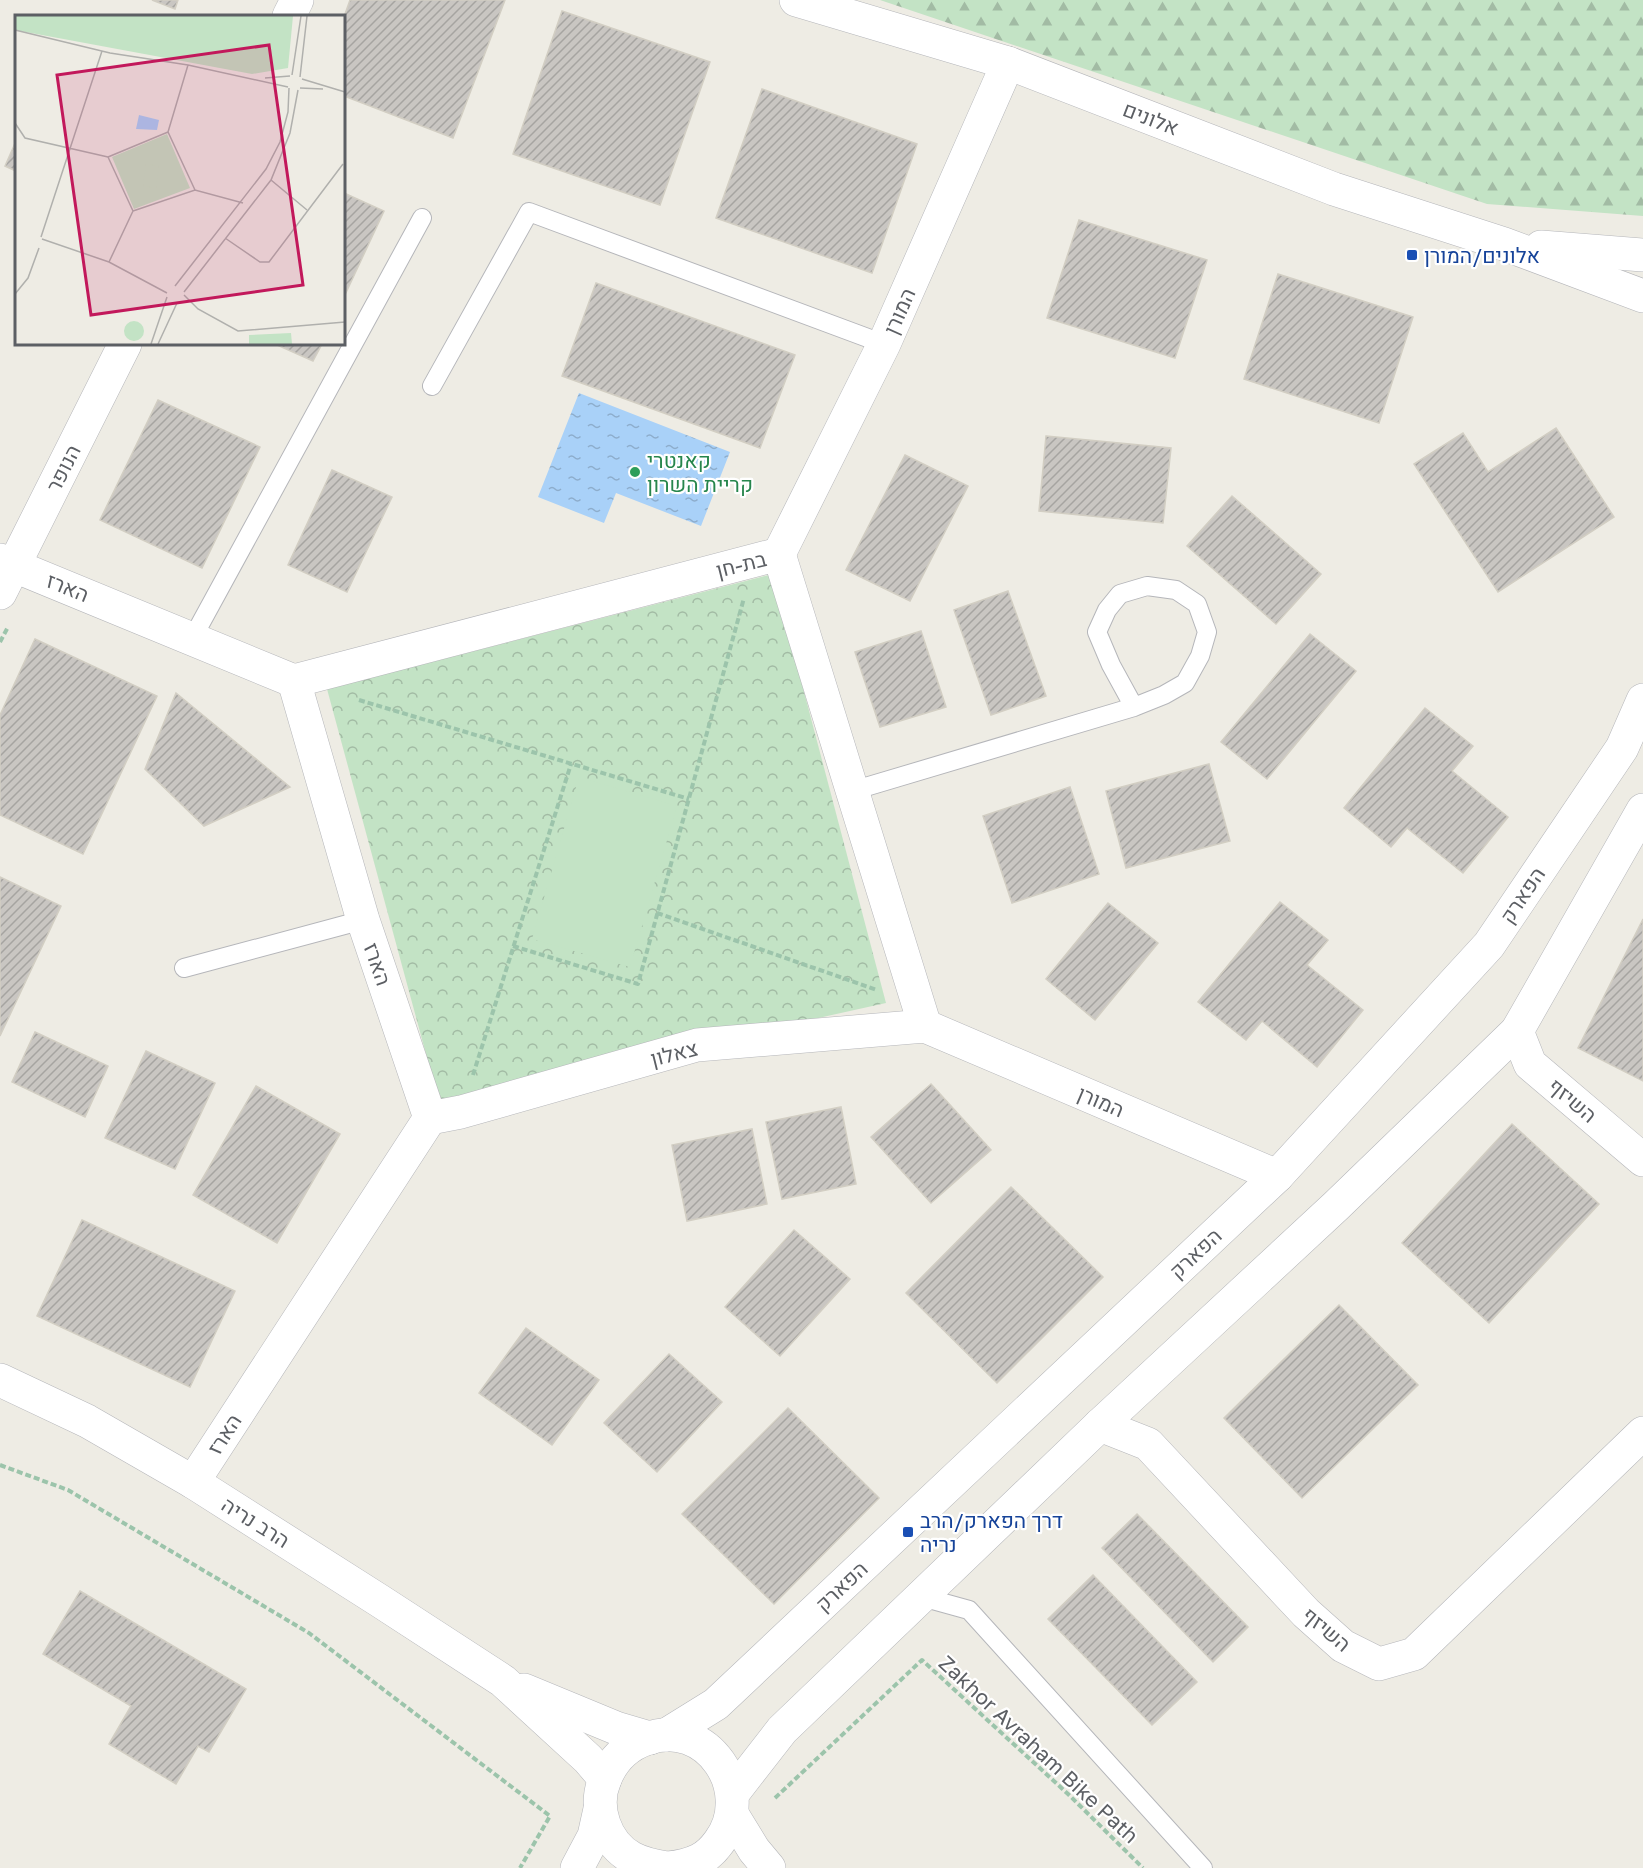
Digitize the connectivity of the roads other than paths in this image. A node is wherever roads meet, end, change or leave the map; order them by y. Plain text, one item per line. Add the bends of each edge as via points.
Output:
1 (297, 0) edge
2 (796, 0) edge
3 (290, 15) edge
4 (1008, 63) junction
5 (422, 218) dead end
6 (1504, 244) junction
7 (1643, 255) edge
8 (1643, 296) edge
9 (884, 344) junction
10 (124, 345) edge
11 (432, 386) dead end
12 (767, 557) junction
13 (5, 573) edge
14 (192, 639) junction
15 (294, 681) junction
16 (1643, 700) edge
17 (1134, 707) junction
18 (852, 790) junction
19 (1643, 810) edge
20 (363, 920) junction
21 (184, 968) dead end
22 (922, 1015) junction
23 (1517, 1031) junction
24 (445, 1115) junction
25 (1643, 1160) edge
26 (1276, 1176) junction
27 (0, 1380) edge
28 (1100, 1425) junction
29 (1643, 1433) edge
30 (193, 1482) junction
31 (922, 1598) junction
32 (503, 1681) junction
33 (658, 1736) junction
34 (602, 1794) junction
35 (733, 1804) junction
36 (683, 1867) edge
37 (577, 1868) edge
38 (769, 1868) edge
39 (1203, 1868) edge

1 - 3 street
2 - 4 street, אלונים
4 - 6 street, אלונים via 1334,189
4 - 9 street, המורן
5 - 14 lane
6 - 7 street, אלונים
6 - 8 street, אלונים
9 - 11 lane via 529,212
9 - 12 street, המורן
10 - 13 street, הנופר
12 - 15 street, בת-חן
12 - 18 street, בת-חן
13 - 14 street, הארז
14 - 15 street, הארז
15 - 20 street, הארז
16 - 26 street, הפארק via 1622,748 1489,945
17 - 17 lane via 1096,632 1120,594 1147,586 1176,590 1197,604 1207,632 1200,656 1185,683
17 - 18 lane
18 - 22 street, בת-חן
19 - 23 street
20 - 21 lane
20 - 24 street, הארז
22 - 24 street, צאלון via 697,1045
22 - 26 street, המורן
23 - 25 street, השיזף via 1530,1064
23 - 28 street
24 - 30 street, הארז
26 - 33 street, הפארק via 716,1704
27 - 30 street, הרב נריה via 87,1421
28 - 29 street, השיזף via 1148,1444 1306,1613 1343,1646 1379,1665 1414,1654
28 - 31 street
30 - 32 street, הרב נריה
31 - 35 street via 782,1730
31 - 39 lane via 969,1610
32 - 33 street, הרב נריה via 616,1728
32 - 34 street, הרב נריה via 588,1759
33 - 34 street via 634,1744 620,1754 610,1767
33 - 35 street via 685,1738 718,1759 728,1775
34 - 36 street via 605,1827 622,1851 648,1865
34 - 37 street via 594,1836
35 - 36 street via 725,1834 713,1850
35 - 38 street via 754,1850

